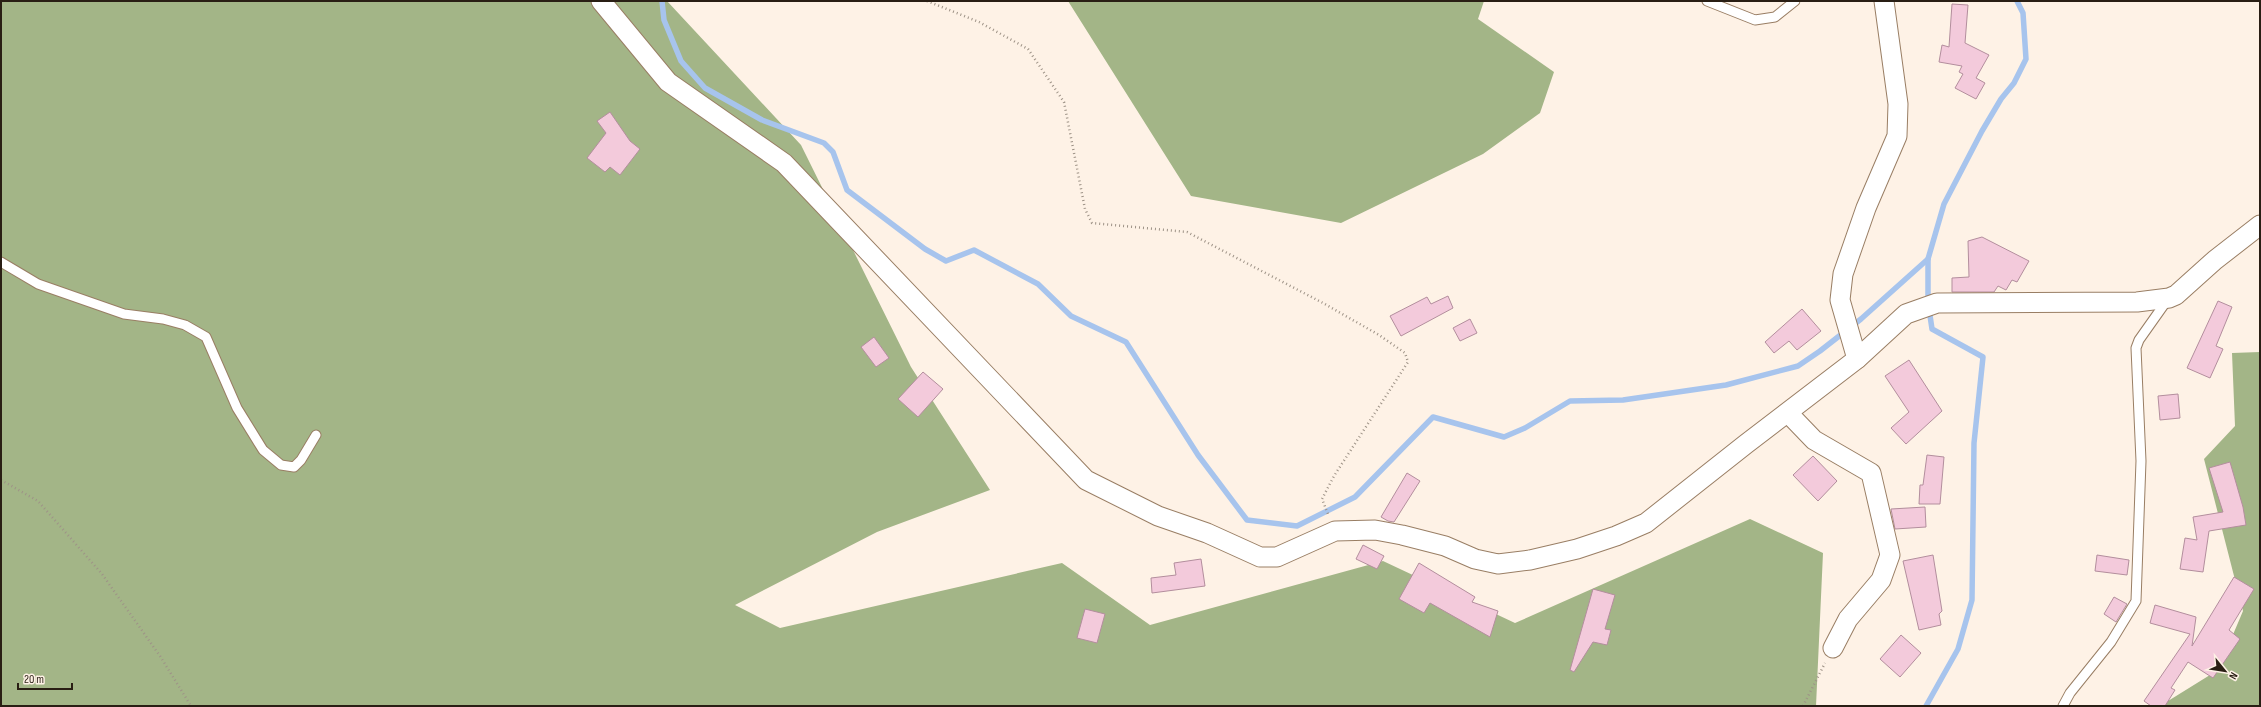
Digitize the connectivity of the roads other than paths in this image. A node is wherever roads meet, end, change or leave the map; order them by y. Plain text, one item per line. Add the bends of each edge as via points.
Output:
1 (600, 1) edge
2 (1707, 1) edge
3 (1795, 1) edge
4 (1884, 1) edge
5 (2260, 225) edge
6 (1, 262) edge
7 (2168, 298) junction
8 (1854, 350) junction
9 (1788, 413) junction
10 (316, 435) dead end
11 (1833, 648) road end
12 (2063, 706) edge

1 - 9 street via 668,82 784,163 1086,480 1158,516 1207,532 1260,557 1277,557 1335,531 1375,530 1402,534 1445,546 1475,560 1498,564 1530,560 1577,549 1646,523
2 - 3 lane via 1755,20 1775,17
4 - 8 street via 1898,104 1897,136 1866,208 1843,274 1840,300
5 - 7 street via 2215,260 2183,291
6 - 10 lane via 38,284 124,314 163,318 184,325 206,337 237,408 263,450 282,465 294,467
7 - 8 street via 2137,302 1937,303 1906,314
7 - 12 lane via 2136,348 2141,461 2136,601 2111,642 2070,693
8 - 9 street
9 - 11 street via 1814,440 1871,473 1890,556 1881,580 1848,619

